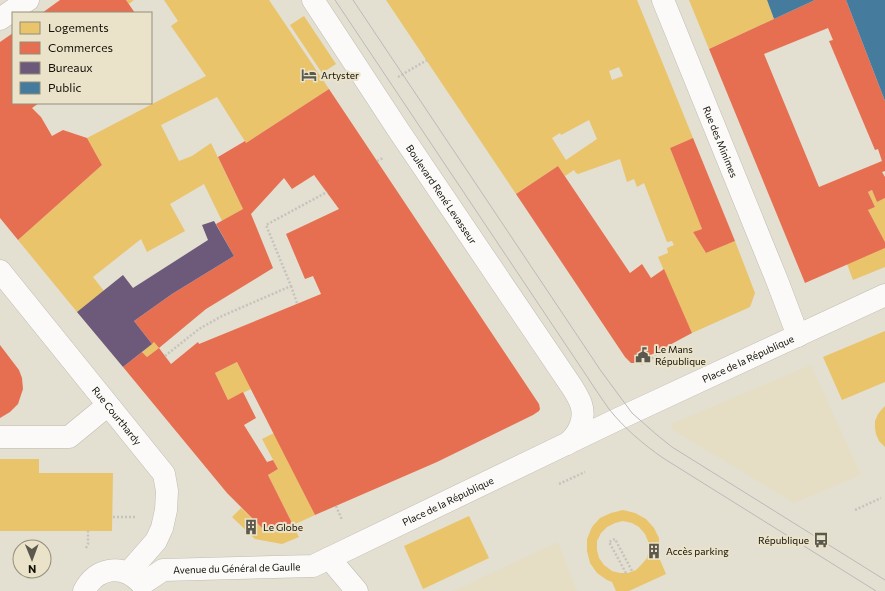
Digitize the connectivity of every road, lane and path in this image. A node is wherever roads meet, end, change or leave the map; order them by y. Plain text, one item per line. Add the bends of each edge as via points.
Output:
1 (28, 0) edge
2 (313, 0) edge
3 (663, 0) edge
4 (0, 19) edge
5 (426, 60) dead end
6 (374, 91) junction
7 (327, 192) dead end
8 (0, 271) edge
9 (778, 283) joint
10 (291, 286) junction
11 (885, 295) edge
12 (297, 303) dead end
13 (798, 336) junction
14 (166, 356) dead end
15 (656, 356) dead end
16 (641, 364) dead end
17 (572, 387) joint
18 (108, 405) junction
19 (0, 437) edge
20 (567, 444) junction
21 (585, 472) dead end
22 (559, 484) dead end
23 (882, 498) dead end
24 (855, 510) dead end
25 (113, 517) dead end
26 (142, 517) dead end
27 (88, 544) dead end
28 (95, 544) dead end
29 (321, 562) junction
30 (632, 571) dead end
31 (626, 573) dead end
32 (139, 583) edge
33 (84, 591) edge
34 (357, 591) edge

1 - 4 street
2 - 6 street, Boulevard René Levasseur
3 - 9 street, Rue des Minimes
5 - 6 path
6 - 17 street, Boulevard René Levasseur
7 - 10 path via 266,225
8 - 18 street, Rue Courthardy
9 - 13 street, Place de la République
10 - 12 path
10 - 14 path via 222,316 199,329
11 - 13 street, Place de la République
13 - 20 street, Place de la République
15 - 16 path
17 - 20 street, Place de la République via 582,408 582,420 577,433
18 - 19 street via 69,437
18 - 32 street, Rue Courthardy via 164,474 166,484 166,510 160,532
20 - 29 street, Place de la République
21 - 22 path
23 - 24 path
25 - 26 path
27 - 28 path
29 - 32 street, Avenue du Général de Gaulle via 163,570
29 - 34 street
30 - 31 path via 615,539 609,542
32 - 33 street via 114,571 108,571 91,580

